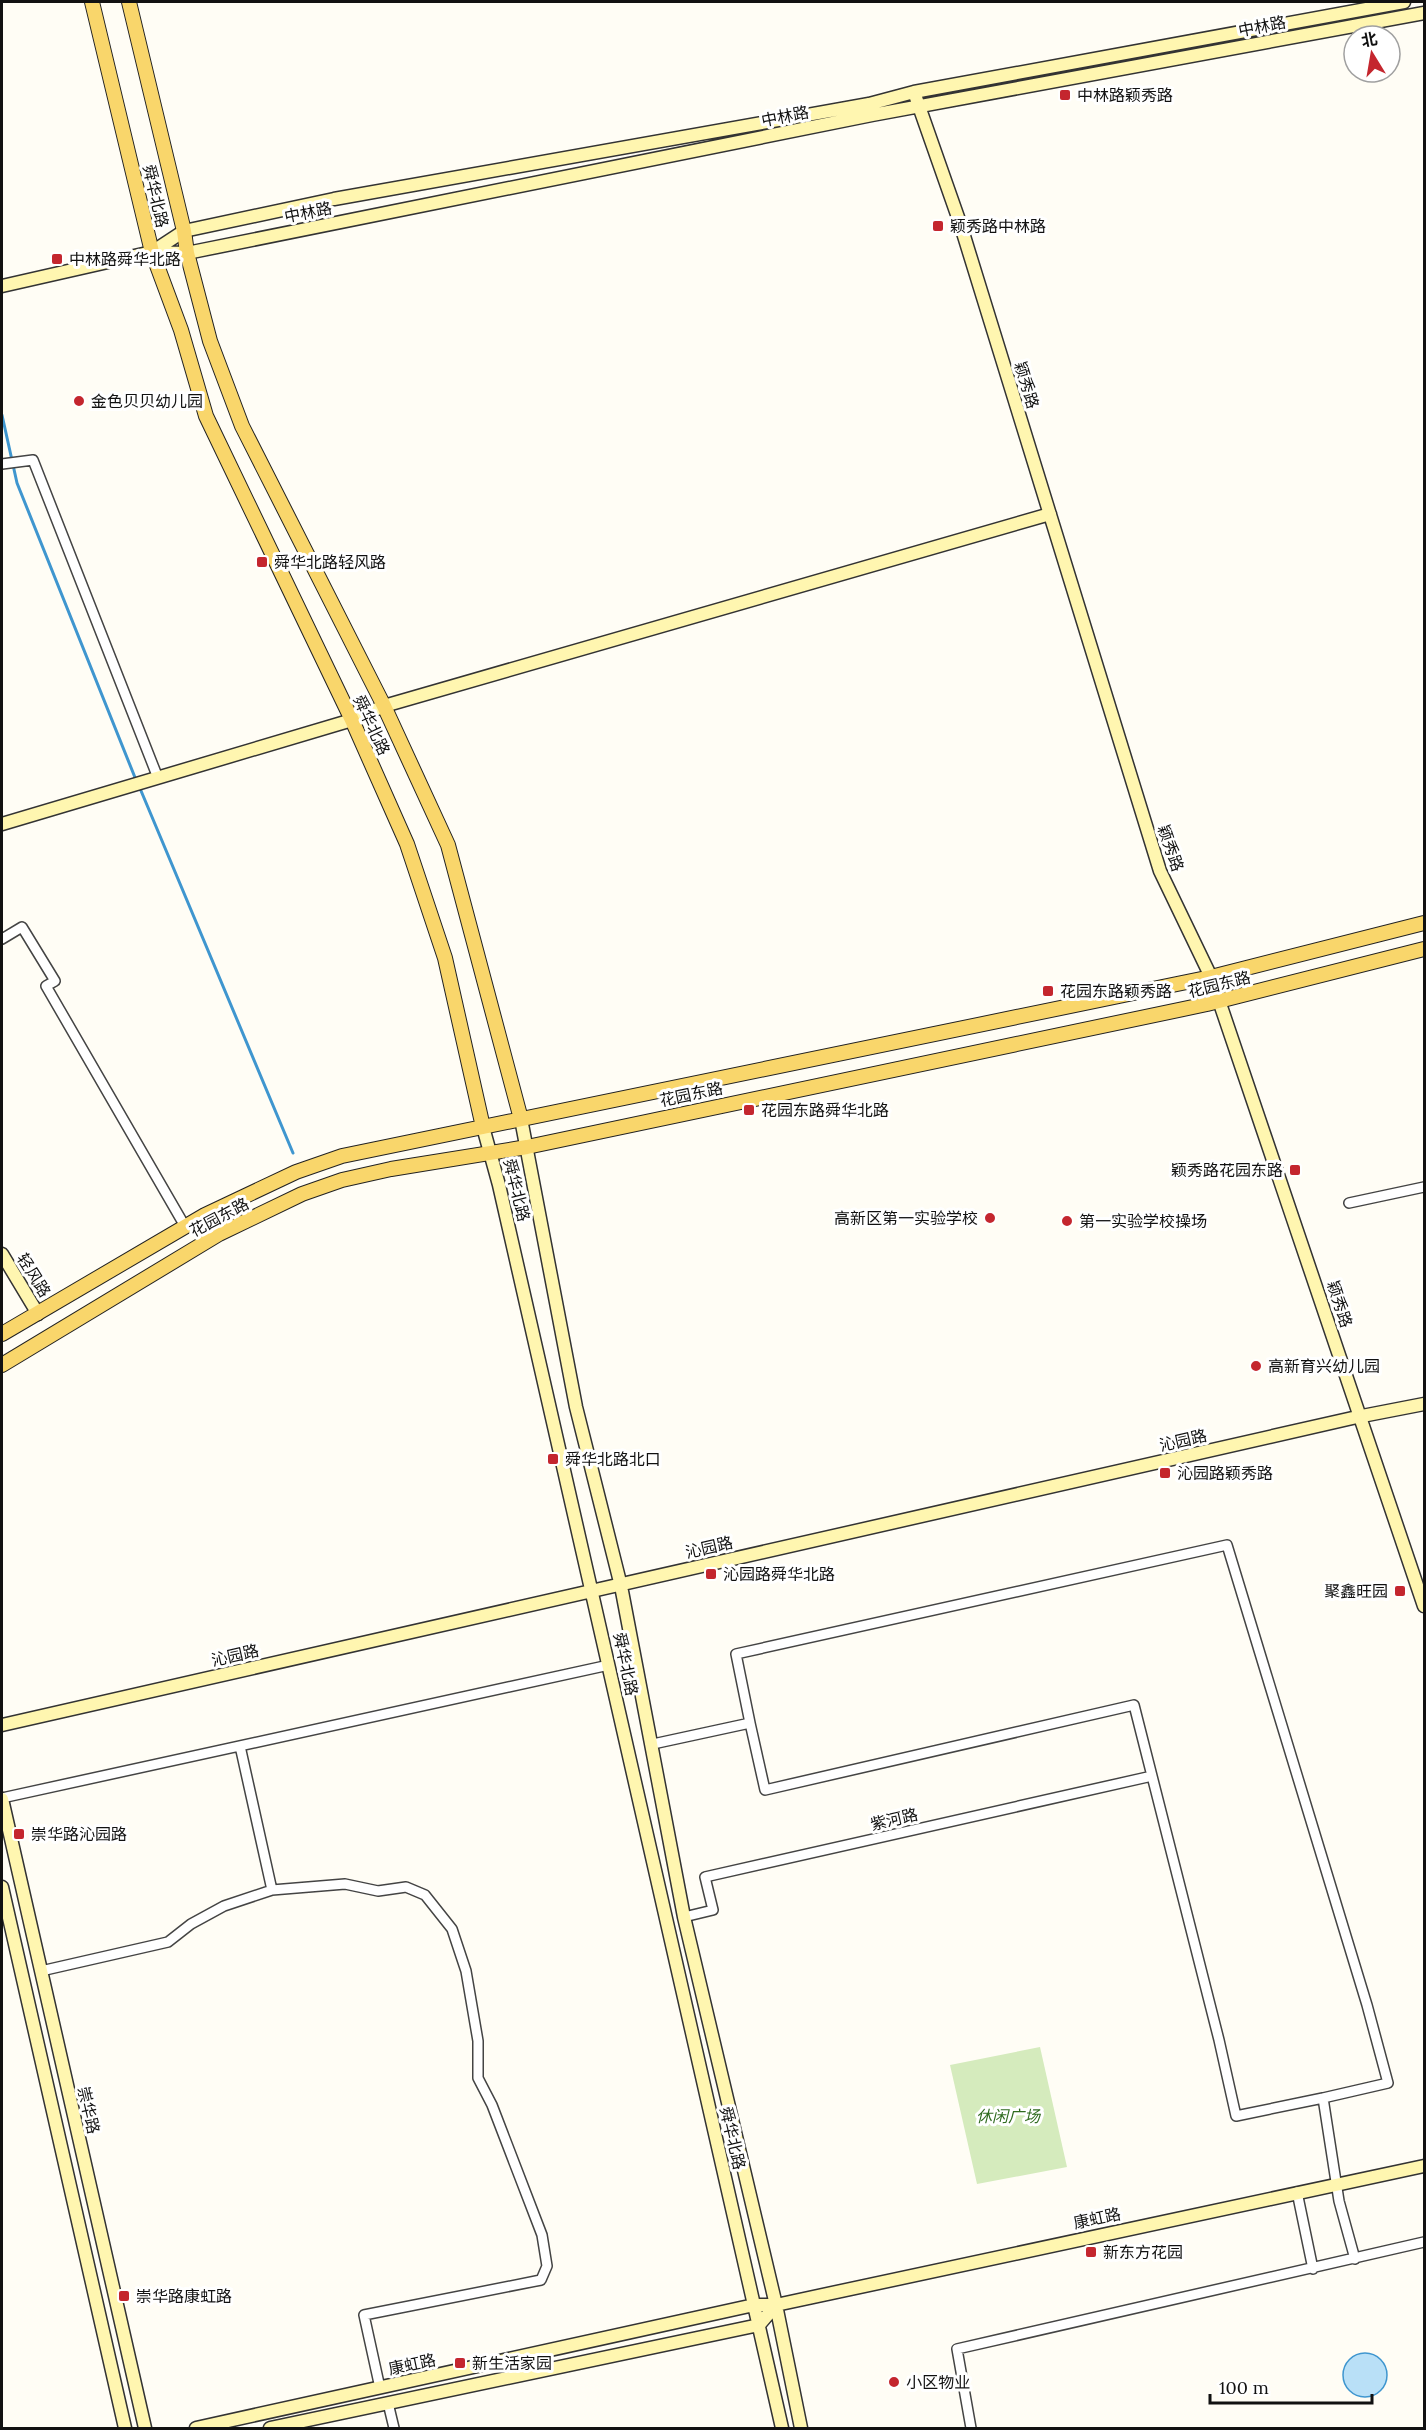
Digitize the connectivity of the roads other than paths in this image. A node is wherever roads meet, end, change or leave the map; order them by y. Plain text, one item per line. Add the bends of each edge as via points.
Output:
1 (92, 2) edge
2 (129, 2) edge
3 (1404, 2) edge
4 (1425, 12) edge
5 (914, 92) junction
6 (921, 107) junction
7 (184, 231) junction
8 (152, 252) junction
9 (187, 253) junction
10 (2, 286) edge
11 (4, 464) edge
12 (1050, 514) junction
13 (384, 706) junction
14 (352, 720) junction
15 (158, 778) junction
16 (2, 824) edge
17 (1425, 923) edge
18 (2, 939) edge
19 (1425, 949) edge
20 (1210, 978) junction
21 (1219, 1001) junction
22 (521, 1119) junction
23 (483, 1127) junction
24 (526, 1147) junction
25 (490, 1152) junction
26 (1425, 1187) edge
27 (1349, 1203) dead end
28 (186, 1228) junction
29 (2, 1254) edge
30 (38, 1314) junction
31 (2, 1334) edge
32 (2, 1365) edge
33 (1425, 1404) edge
34 (1360, 1417) junction
35 (621, 1586) junction
36 (593, 1591) junction
37 (1425, 1606) edge
38 (609, 1665) junction
39 (750, 1723) junction
40 (2, 1725) edge
41 (653, 1744) junction
42 (240, 1746) junction
43 (1152, 1776) junction
44 (2, 1798) edge
45 (2, 1887) edge
46 (272, 1890) junction
47 (684, 1917) junction
48 (41, 1971) junction
49 (1323, 2098) junction
50 (1425, 2166) edge
51 (1338, 2184) junction
52 (1297, 2192) junction
53 (1425, 2242) edge
54 (1354, 2259) junction
55 (1313, 2269) junction
56 (754, 2305) junction
57 (776, 2305) junction
58 (759, 2325) junction
59 (380, 2388) junction
60 (388, 2403) junction
61 (125, 2428) edge
62 (145, 2428) edge
63 (196, 2428) edge
64 (270, 2428) edge
65 (394, 2428) edge
66 (782, 2428) edge
67 (801, 2428) edge
68 (972, 2428) edge

1 - 8 main road, 舜华北路
2 - 7 main road, 舜华北路
3 - 5 main road, 中林路
4 - 6 main road, 中林路
5 - 6 main road, 颖秀路
5 - 7 main road, 中林路 via 869,104 334,199
6 - 9 main road, 中林路
6 - 12 main road, 颖秀路
7 - 8 main road, 中林路
7 - 9 main road, 舜华北路
8 - 9 main road, 中林路
8 - 10 main road, 中林路
8 - 14 main road, 舜华北路 via 181,330 206,417
9 - 13 main road, 舜华北路 via 210,342 242,426
11 - 15 street via 33,459
12 - 13 main road
12 - 20 main road, 颖秀路 via 1160,871
13 - 14 main road
13 - 22 main road, 舜华北路 via 448,845
14 - 15 main road
14 - 23 main road, 舜华北路 via 408,844 442,948
15 - 16 main road
17 - 20 main road, 花园东路
18 - 28 street via 22,927 55,981 46,986
19 - 21 main road, 花园东路
20 - 21 main road, 颖秀路
20 - 22 main road, 花园东路
21 - 24 main road, 花园东路
21 - 34 main road, 颖秀路
22 - 23 main road, 花园东路
22 - 24 main road, 舜华北路
23 - 25 main road, 舜华北路
23 - 28 main road, 花园东路 via 342,1156 296,1172
24 - 25 main road, 花园东路
24 - 35 main road, 舜华北路 via 576,1407
25 - 32 main road, 花园东路 via 381,1171 302,1194 219,1234
25 - 36 main road, 舜华北路
26 - 27 street
28 - 30 main road, 花园东路
29 - 30 main road, 轻风路
30 - 31 main road, 花园东路
33 - 34 main road, 沁园路
34 - 35 main road, 沁园路
34 - 37 main road, 颖秀路
35 - 36 main road, 沁园路
35 - 41 main road, 舜华北路
36 - 38 main road, 舜华北路
36 - 40 main road, 沁园路
38 - 42 street
38 - 56 main road, 舜华北路
39 - 41 street
39 - 43 street via 765,1790 1134,1705
39 - 49 street via 736,1654 1227,1545 1388,2083
41 - 47 main road, 舜华北路
42 - 44 street
42 - 46 street
43 - 47 street, 紫河路 via 705,1877 713,1911
43 - 49 street via 1236,2116
44 - 48 main road, 崇华路
45 - 61 main road
46 - 48 street via 224,1906 168,1942
46 - 59 street via 345,1884 378,1891 406,1887 425,1895 452,1929 466,1971 478,2041 478,2078 542,2235 547,2266 541,2280 364,2316
47 - 57 main road, 舜华北路
48 - 62 main road, 崇华路
49 - 51 street
50 - 51 main road, 康虹路
51 - 52 main road, 康虹路
51 - 54 street
52 - 55 street
52 - 57 main road, 康虹路
53 - 54 street
54 - 55 street
55 - 68 street via 957,2349
56 - 57 main road, 康虹路
56 - 58 main road, 舜华北路
56 - 59 main road, 康虹路
57 - 58 main road
57 - 67 main road, 舜华北路
58 - 60 main road, 康虹路
58 - 66 main road, 舜华北路
59 - 63 main road, 康虹路
60 - 64 main road, 康虹路
60 - 65 street

